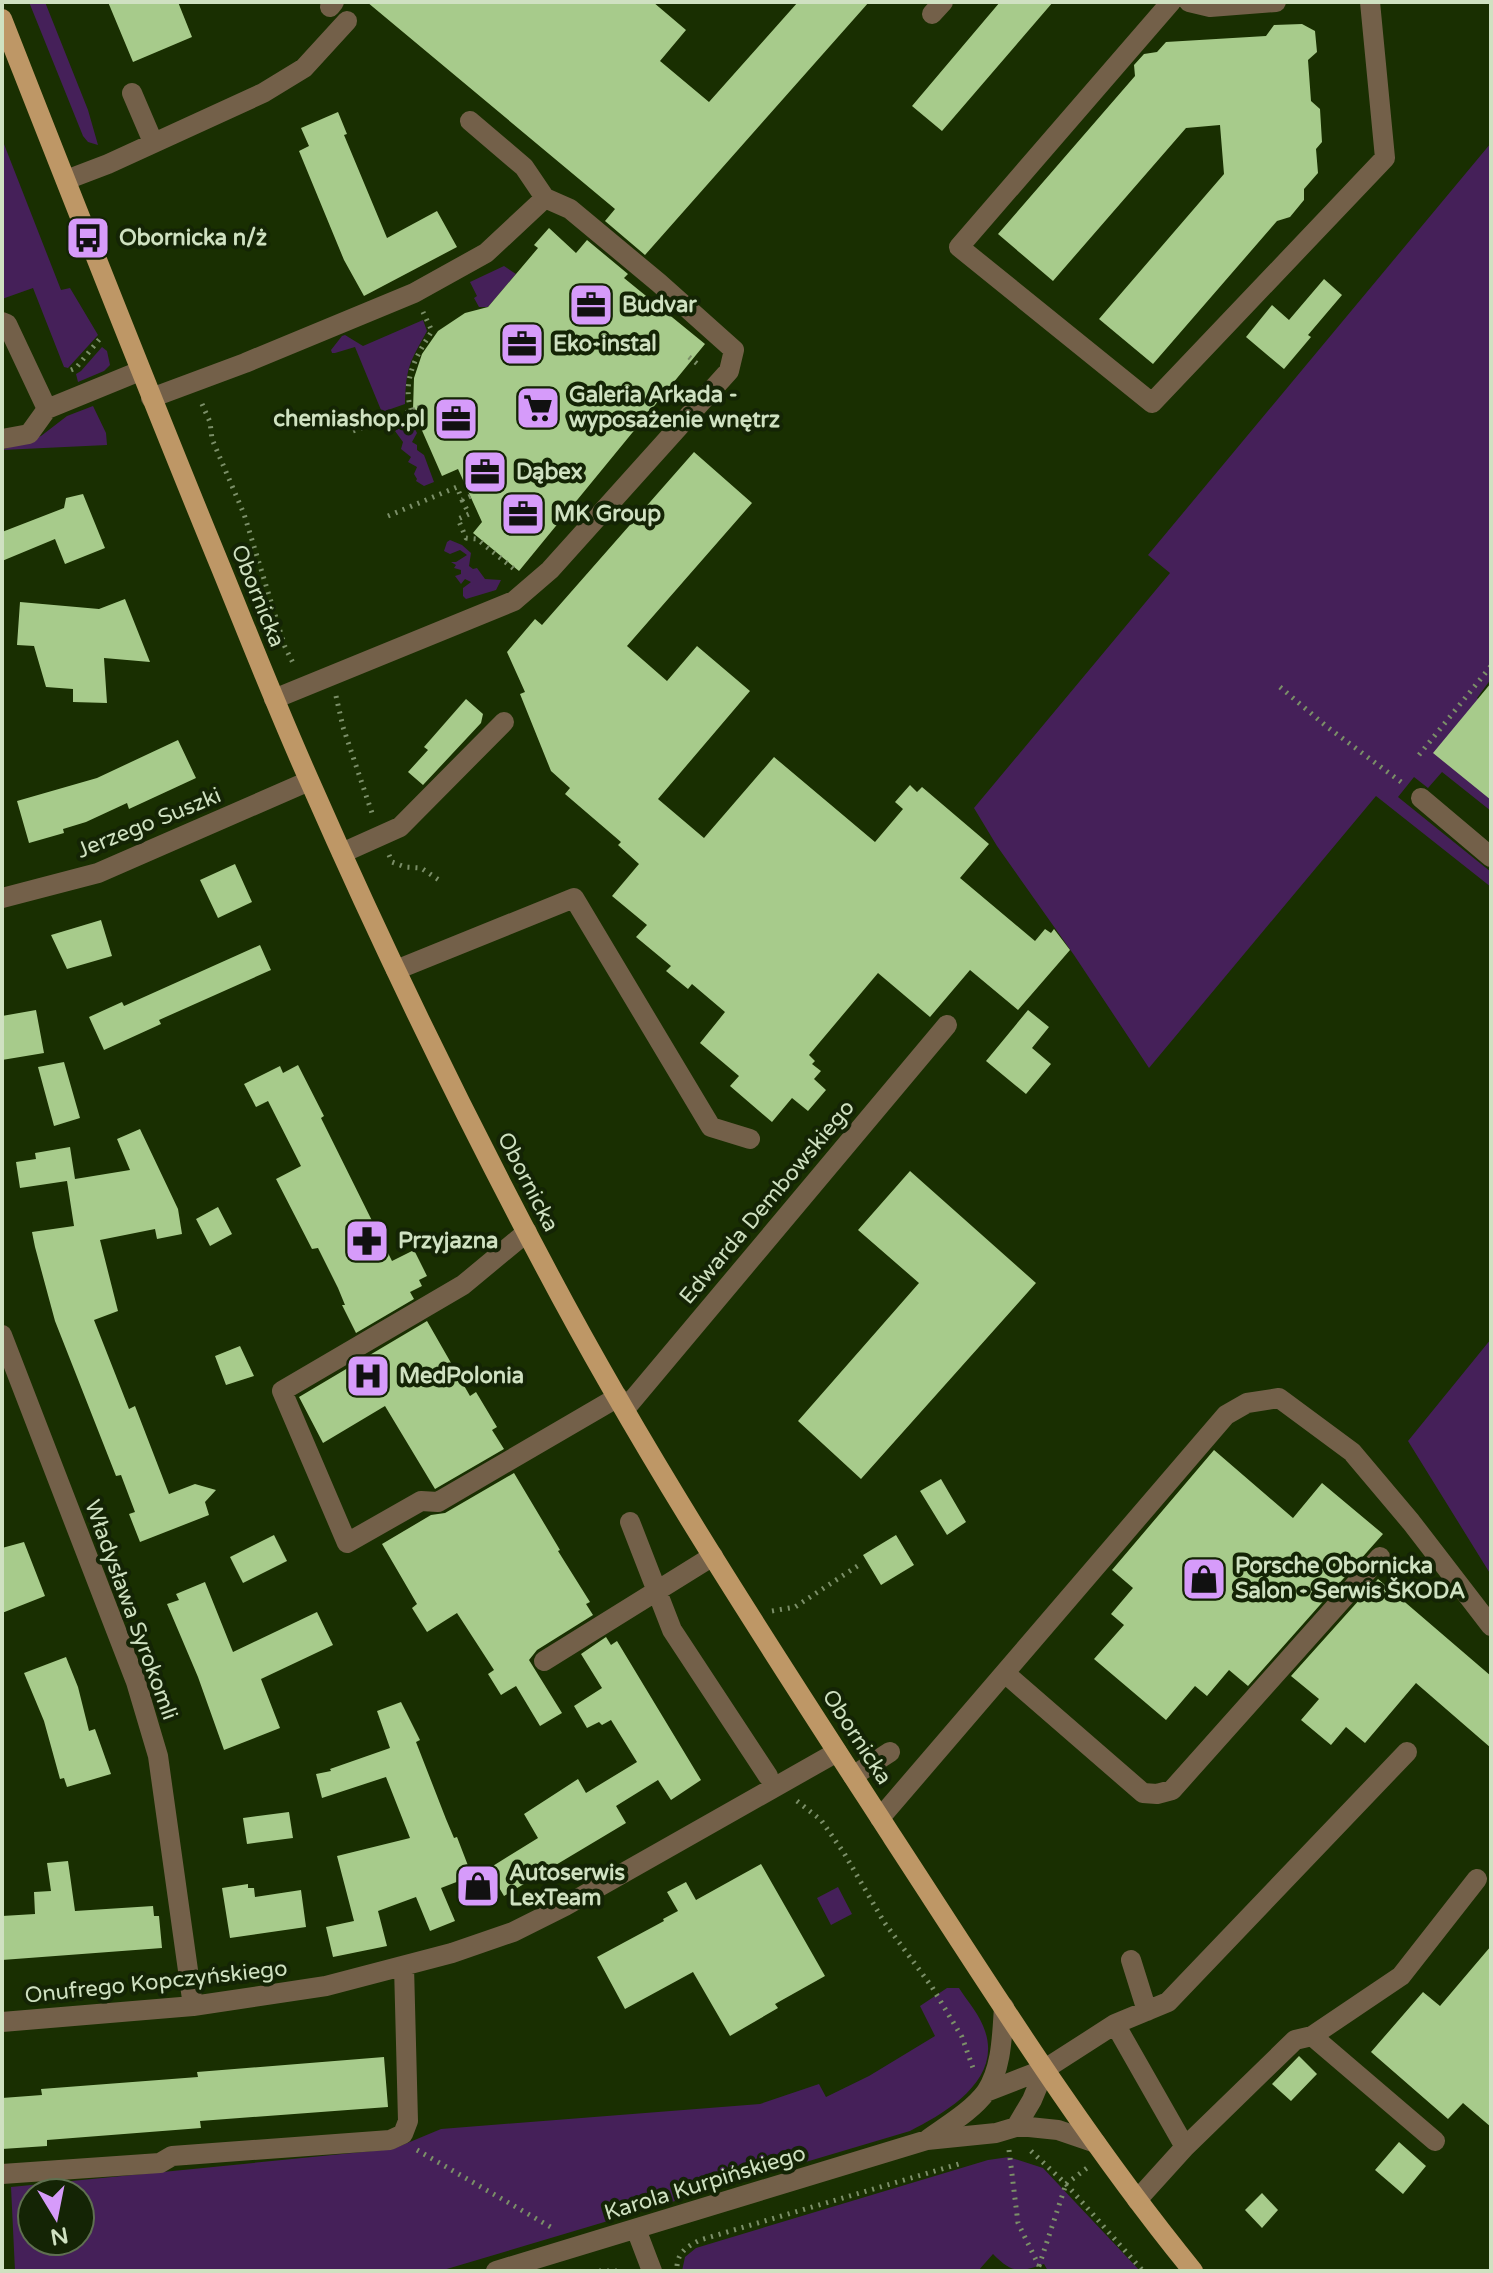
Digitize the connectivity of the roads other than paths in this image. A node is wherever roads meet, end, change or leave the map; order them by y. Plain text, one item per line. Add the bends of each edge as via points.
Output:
1 (1171, 2) edge
2 (1189, 2) edge
3 (1276, 2) edge
4 (1370, 2) edge
5 (2, 19) edge
6 (347, 21) dead end
7 (132, 93) dead end
8 (470, 121) dead end
9 (153, 142) junction
10 (66, 180) junction
11 (545, 198) junction
12 (2, 322) edge
13 (140, 371) junction
14 (151, 398) junction
15 (47, 409) junction
16 (2, 439) edge
17 (274, 699) junction
18 (504, 722) dead end
19 (309, 781) junction
20 (1421, 798) road end
21 (342, 853) junction
22 (1491, 857) edge
23 (2, 898) edge
24 (396, 970) junction
25 (947, 1025) dead end
26 (750, 1139) dead end
27 (527, 1232) junction
28 (2, 1335) edge
29 (621, 1403) junction
30 (630, 1522) dead end
31 (713, 1556) junction
32 (1380, 1557) dead end
33 (657, 1591) junction
34 (1491, 1626) edge
35 (544, 1661) dead end
36 (1006, 1674) junction
37 (837, 1752) junction
38 (890, 1752) dead end
39 (1407, 1752) dead end
40 (853, 1776) junction
41 (773, 1780) junction
42 (880, 1818) junction
43 (1477, 1879) dead end
44 (1131, 1960) dead end
45 (404, 1966) junction
46 (193, 2006) junction
47 (1004, 2007) junction
48 (1147, 2011) junction
49 (2, 2022) edge
50 (1115, 2024) junction
51 (1312, 2036) junction
52 (1045, 2069) junction
53 (981, 2084) junction
54 (1020, 2136) junction
55 (927, 2140) junction
56 (1435, 2141) dead end
57 (1185, 2147) junction
58 (1100, 2149) junction
59 (2, 2174) edge
60 (1137, 2200) junction
61 (636, 2229) junction
62 (496, 2271) edge
63 (652, 2271) edge
64 (1193, 2271) edge

1 - 4 street via 959,247 1152,403 1385,158
2 - 3 street via 1210,7
5 - 10 main road, Obornicka
6 - 9 street via 304,68
7 - 9 street
8 - 11 street via 524,167
9 - 10 street
10 - 13 main road, Obornicka
11 - 14 street via 486,253 414,293
11 - 17 street via 570,209 734,350 729,371 550,570 514,601
12 - 15 street
13 - 14 main road, Obornicka
13 - 15 street
14 - 17 main road, Obornicka
15 - 16 street via 29,434
17 - 19 main road, Obornicka
18 - 21 street via 400,827
19 - 21 main road, Obornicka
19 - 23 street, Jerzego Suszki via 98,873
20 - 22 street
21 - 24 main road, Obornicka
24 - 26 street via 574,898 711,1127
24 - 27 main road, Obornicka
25 - 29 street, Edwarda Dembowskiego
27 - 29 main road, Obornicka
27 - 29 street, Edwarda Dembowskiego via 463,1285 282,1391 347,1543 421,1501 438,1502
28 - 46 street, Władysława Syrokomli via 136,1682 158,1756
29 - 31 main road, Obornicka
30 - 33 street
31 - 33 street
31 - 37 main road, Obornicka
32 - 36 street via 1172,1790 1143,1793
33 - 35 street
33 - 41 street via 672,1630
34 - 36 street via 1352,1452 1279,1398 1247,1403 1226,1415
36 - 42 street
37 - 40 main road, Obornicka
37 - 41 street, Onufrego Kopczyńskiego
38 - 40 street
39 - 48 street, Karola Kurpińskiego via 1168,2002
40 - 42 main road, Obornicka
41 - 45 street, Onufrego Kopczyńskiego via 565,1906 513,1932
42 - 47 main road, Obornicka
43 - 51 street via 1401,1976
44 - 48 street
45 - 46 street, Onufrego Kopczyńskiego via 326,1986
45 - 59 street via 408,2121 403,2134 390,2140 172,2156 160,2163
46 - 49 street, Onufrego Kopczyńskiego
47 - 52 main road, Obornicka
47 - 53 street via 998,2064
48 - 50 street, Karola Kurpińskiego
50 - 52 street, Karola Kurpińskiego
50 - 57 street
51 - 56 street
51 - 57 street via 1295,2040
52 - 53 street, Karola Kurpińskiego
52 - 54 street
52 - 58 main road, Obornicka
53 - 55 street, Karola Kurpińskiego via 973,2105
54 - 55 street, Karola Kurpińskiego via 996,2133
54 - 58 street, Karola Kurpińskiego via 1058,2130
55 - 61 street, Karola Kurpińskiego
57 - 60 street
58 - 60 main road, Obornicka
60 - 64 main road, Obornicka
61 - 62 street, Karola Kurpińskiego
61 - 63 street

